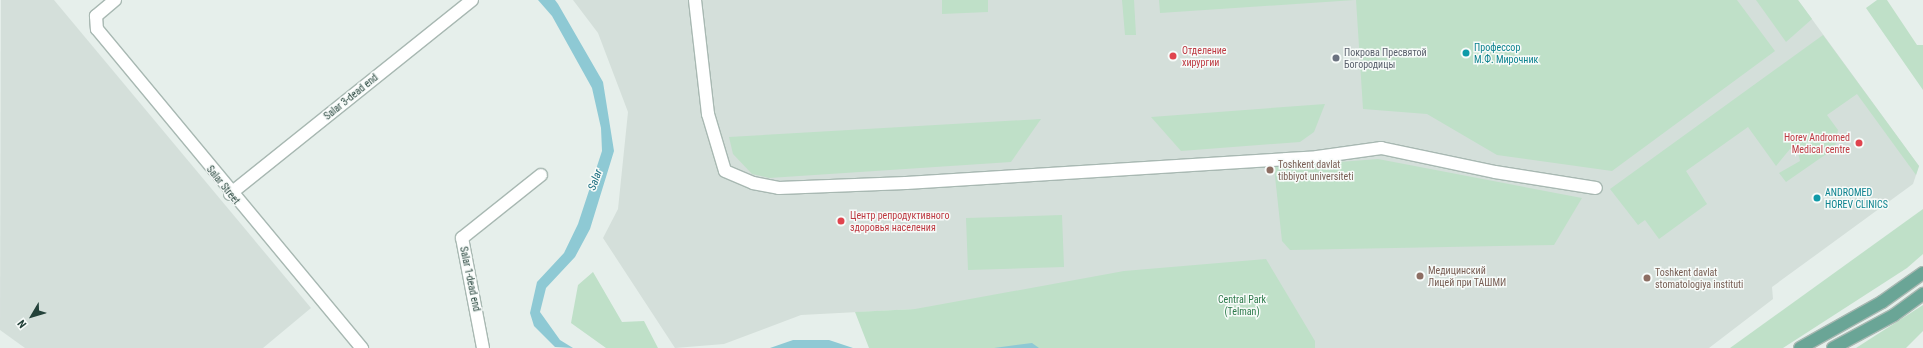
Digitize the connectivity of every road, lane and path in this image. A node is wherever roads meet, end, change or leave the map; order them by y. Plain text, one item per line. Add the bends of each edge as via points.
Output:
1 (115, 0) edge
2 (472, 0) edge
3 (695, 0) edge
4 (541, 175) dead end
5 (1596, 188) dead end
6 (230, 194) junction
7 (1923, 273) edge
8 (1923, 294) edge
9 (362, 348) edge
10 (483, 348) edge
11 (1800, 348) edge
12 (1833, 348) edge

1 - 6 street, Salar Street via 96,16 97,29
2 - 6 street, Salar 3-dead end
3 - 5 street via 708,114 725,170 753,183 779,188 906,184 1317,157 1381,148 1495,172
4 - 10 street, Salar 1-dead end via 462,238
6 - 9 street, Salar Street
7 - 11 main road via 1882,302
8 - 12 main road via 1894,315

